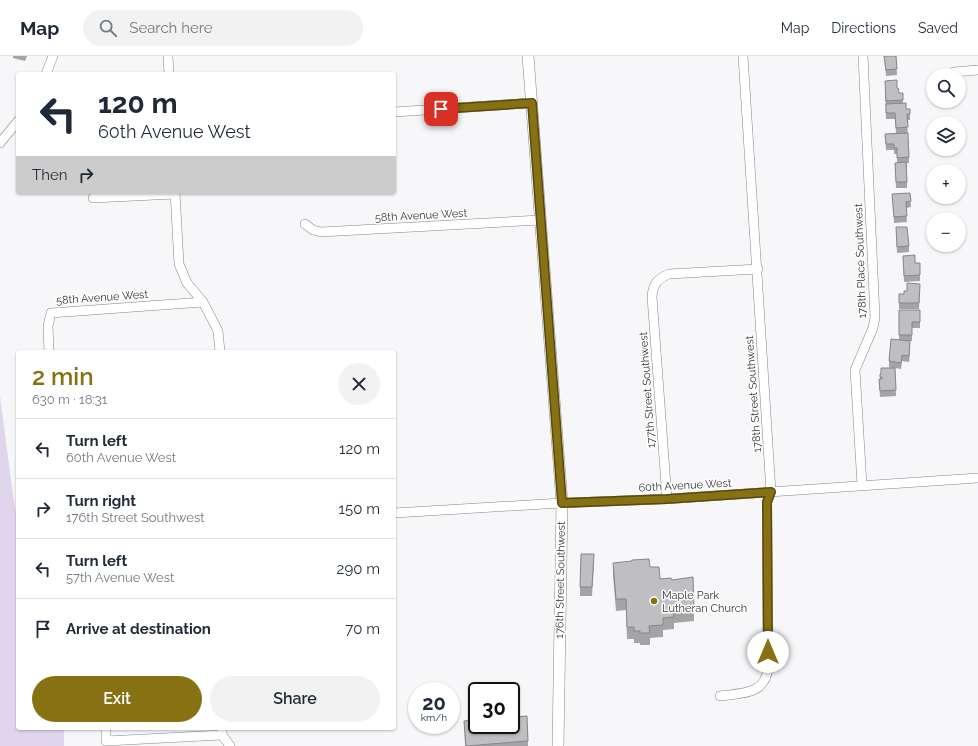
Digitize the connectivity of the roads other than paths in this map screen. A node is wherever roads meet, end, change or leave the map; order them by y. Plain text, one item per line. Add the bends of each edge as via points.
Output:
1 (53, 56) edge
2 (168, 56) edge
3 (528, 56) edge
4 (742, 56) edge
5 (863, 56) edge
6 (978, 70) edge
7 (966, 71) edge
8 (47, 72) edge
9 (169, 72) edge
10 (532, 103) junction
11 (396, 112) edge
12 (16, 123) edge
13 (0, 143) edge
14 (159, 194) edge
15 (175, 194) edge
16 (93, 198) dead end
17 (540, 220) junction
18 (305, 224) dead end
19 (758, 269) junction
20 (203, 302) junction
21 (49, 350) edge
22 (220, 350) edge
23 (978, 478) edge
24 (862, 485) junction
25 (771, 492) junction
26 (667, 499) junction
27 (562, 503) junction
28 (396, 513) edge
29 (720, 696) dead end
30 (106, 730) edge
31 (222, 732) edge
32 (230, 746) edge
33 (558, 746) edge

1 - 8 street
2 - 9 street
3 - 10 street, 176th Street Southwest
4 - 19 street, 178th Street Southwest
5 - 24 street, 178th Place Southwest via 875,317 874,328 855,370
6 - 7 street
10 - 11 street
10 - 17 street, 176th Street Southwest
12 - 13 street
14 - 16 street
15 - 20 street via 179,264 187,283
17 - 18 street, 58th Avenue West via 321,232
17 - 27 street, 176th Street Southwest
19 - 25 street, 178th Street Southwest
19 - 26 street, 177th Street Southwest via 669,274 654,284 652,297
20 - 21 street, 58th Avenue West via 51,312 48,326
20 - 22 street via 218,331
23 - 24 street, 60th Avenue West
24 - 25 street, 60th Avenue West
25 - 26 street, 60th Avenue West
25 - 29 street, 178th Street Southwest via 767,502 768,675 765,682 754,690
26 - 27 street, 60th Avenue West
27 - 28 street, 60th Avenue West
27 - 33 street, 176th Street Southwest
30 - 31 street via 106,741
31 - 32 street

